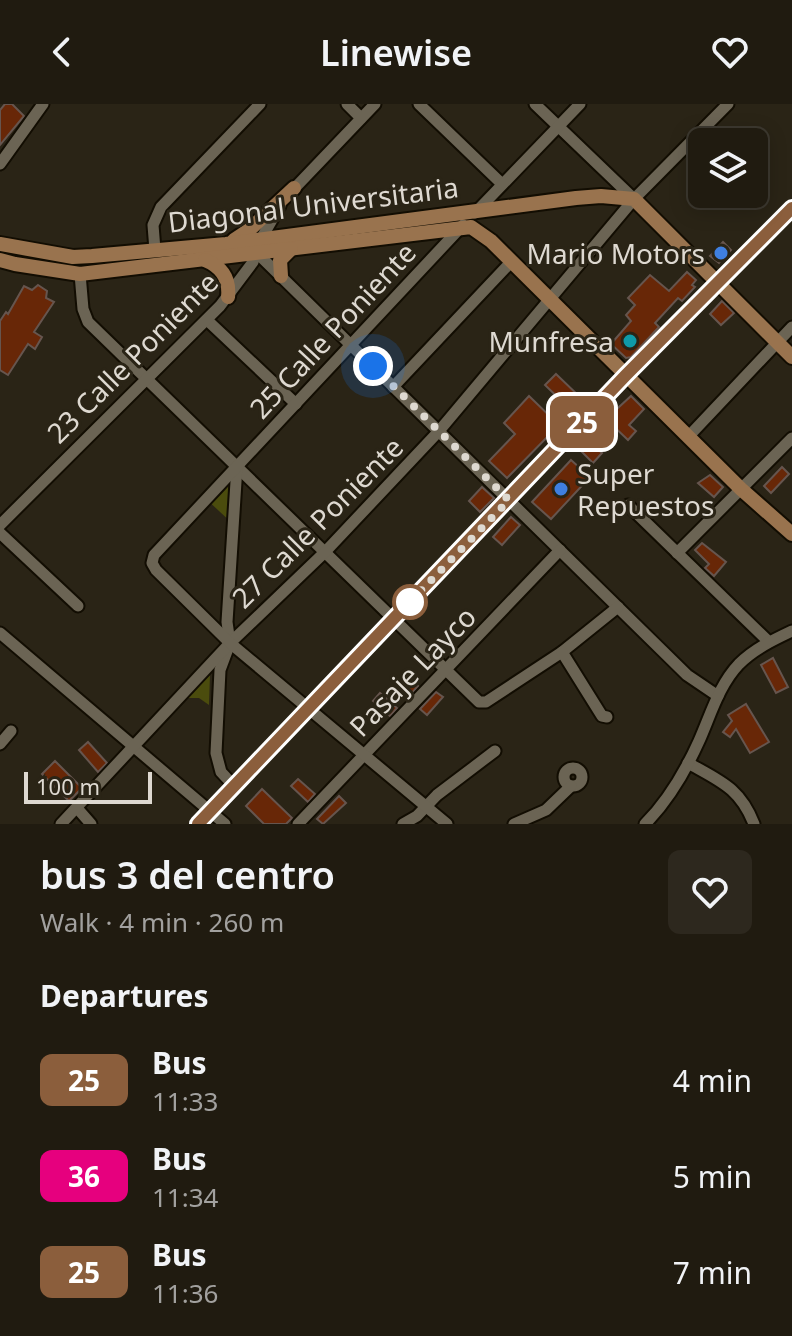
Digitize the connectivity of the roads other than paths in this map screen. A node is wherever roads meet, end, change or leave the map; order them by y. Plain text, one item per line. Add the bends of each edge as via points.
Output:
1 (43, 104) edge
2 (260, 104) edge
3 (347, 104) edge
4 (375, 104) edge
5 (419, 104) edge
6 (535, 104) edge
7 (580, 104) edge
8 (728, 104) edge
9 (361, 118) junction
10 (558, 126) junction
11 (0, 164) edge
12 (502, 184) junction
13 (294, 188) junction
14 (634, 199) junction
15 (792, 208) edge
16 (477, 210) junction
17 (463, 226) junction
18 (0, 244) edge
19 (226, 244) junction
20 (259, 246) junction
21 (291, 249) junction
22 (155, 250) junction
23 (0, 260) edge
24 (205, 260) junction
25 (511, 262) junction
26 (80, 274) junction
27 (281, 276) junction
28 (719, 284) junction
29 (228, 297) junction
30 (551, 300) junction
31 (207, 320) junction
32 (792, 327) edge
33 (777, 343) junction
34 (352, 346) junction
35 (792, 357) edge
36 (626, 375) junction
37 (146, 378) junction
38 (393, 387) junction
39 (296, 404) junction
40 (439, 431) junction
41 (688, 437) junction
42 (792, 438) edge
43 (237, 466) junction
44 (741, 489) junction
45 (509, 500) junction
46 (628, 505) dead end
47 (0, 525) edge
48 (0, 533) edge
49 (792, 534) edge
50 (560, 550) junction
51 (325, 552) junction
52 (677, 553) junction
53 (78, 606) dead end
54 (618, 607) junction
55 (393, 620) junction
56 (792, 631) edge
57 (0, 633) edge
58 (769, 642) junction
59 (230, 643) junction
60 (562, 652) junction
61 (446, 671) junction
62 (718, 696) junction
63 (308, 709) junction
64 (607, 717) dead end
65 (11, 731) dead end
66 (0, 744) edge
67 (135, 745) junction
68 (495, 751) dead end
69 (365, 754) junction
70 (688, 763) junction
71 (234, 786) junction
72 (571, 786) dead end
73 (427, 806) junction
74 (77, 808) junction
75 (210, 811) junction
76 (61, 824) edge
77 (91, 824) edge
78 (198, 824) edge
79 (225, 824) edge
80 (298, 824) edge
81 (403, 824) edge
82 (447, 824) edge
83 (514, 824) edge
84 (645, 824) edge
85 (754, 824) edge

1 - 11 street
2 - 22 street via 161,207 153,225
3 - 9 street
4 - 9 street, 23 Calle Poniente
5 - 12 street
6 - 10 street
7 - 10 street, 25 Calle Poniente
8 - 14 street, 27 Calle Poniente
9 - 13 street, 23 Calle Poniente
10 - 12 street, 25 Calle Poniente
10 - 14 street
12 - 16 street, 25 Calle Poniente
13 - 19 main road
13 - 20 street, 23 Calle Poniente
14 - 16 main road, Diagonal Universitaria via 601,196
14 - 28 main road
14 - 30 street, 27 Calle Poniente
15 - 28 street
16 - 17 street, 25 Calle Poniente
16 - 20 main road, Diagonal Universitaria
17 - 21 main road, Diagonal Universitaria
17 - 25 main road via 479,231
17 - 34 street, 25 Calle Poniente
18 - 22 main road, Diagonal Universitaria via 73,257
19 - 20 main road, Diagonal Universitaria
19 - 22 main road, Diagonal Universitaria
20 - 21 main road, Diagonal Universitaria
20 - 24 main road, Diagonal Universitaria
20 - 27 street
20 - 29 street, 23 Calle Poniente
21 - 27 main road via 280,260
23 - 26 main road, Diagonal Universitaria
24 - 26 main road, Diagonal Universitaria
24 - 29 main road via 223,272
25 - 30 main road
25 - 38 street
26 - 37 street via 88,322
27 - 34 street
28 - 33 main road
28 - 36 street
29 - 31 street, 23 Calle Poniente
30 - 36 main road
30 - 40 street, 27 Calle Poniente
31 - 37 street, 23 Calle Poniente
31 - 39 street
32 - 33 street
33 - 35 main road
33 - 41 street
34 - 38 street
34 - 39 street, 25 Calle Poniente
36 - 41 main road
36 - 45 street
37 - 43 street
37 - 47 street, 23 Calle Poniente
38 - 40 street
39 - 43 street, 25 Calle Poniente
40 - 45 street
40 - 51 street, 27 Calle Poniente
41 - 44 main road
42 - 44 street
43 - 51 street
43 - 59 street
43 - 59 street, 25 Calle Poniente via 152,563
44 - 49 main road
44 - 52 street
45 - 50 street
45 - 55 street
46 - 52 street
48 - 53 street
50 - 54 street
50 - 61 street, Pasaje Layco
51 - 55 street
51 - 59 street, 27 Calle Poniente
52 - 58 street
54 - 60 street
54 - 62 street via 694,681
55 - 61 street
55 - 63 street
56 - 58 street
57 - 67 street
58 - 62 street via 740,663
59 - 63 street
59 - 67 street, 27 Calle Poniente
59 - 71 street via 220,670 216,753 219,769
60 - 61 street via 486,702 479,702
60 - 64 street
61 - 69 street, Pasaje Layco
62 - 70 street
63 - 69 street
63 - 71 street
65 - 66 street
67 - 74 street, 27 Calle Poniente
67 - 75 street
68 - 73 street
69 - 73 street
69 - 80 street, Pasaje Layco
70 - 84 street
70 - 85 street via 729,786 743,799
71 - 75 street
72 - 83 street via 546,810
73 - 81 street
73 - 82 street
74 - 76 street, 27 Calle Poniente
74 - 77 street
75 - 78 street
75 - 79 street

